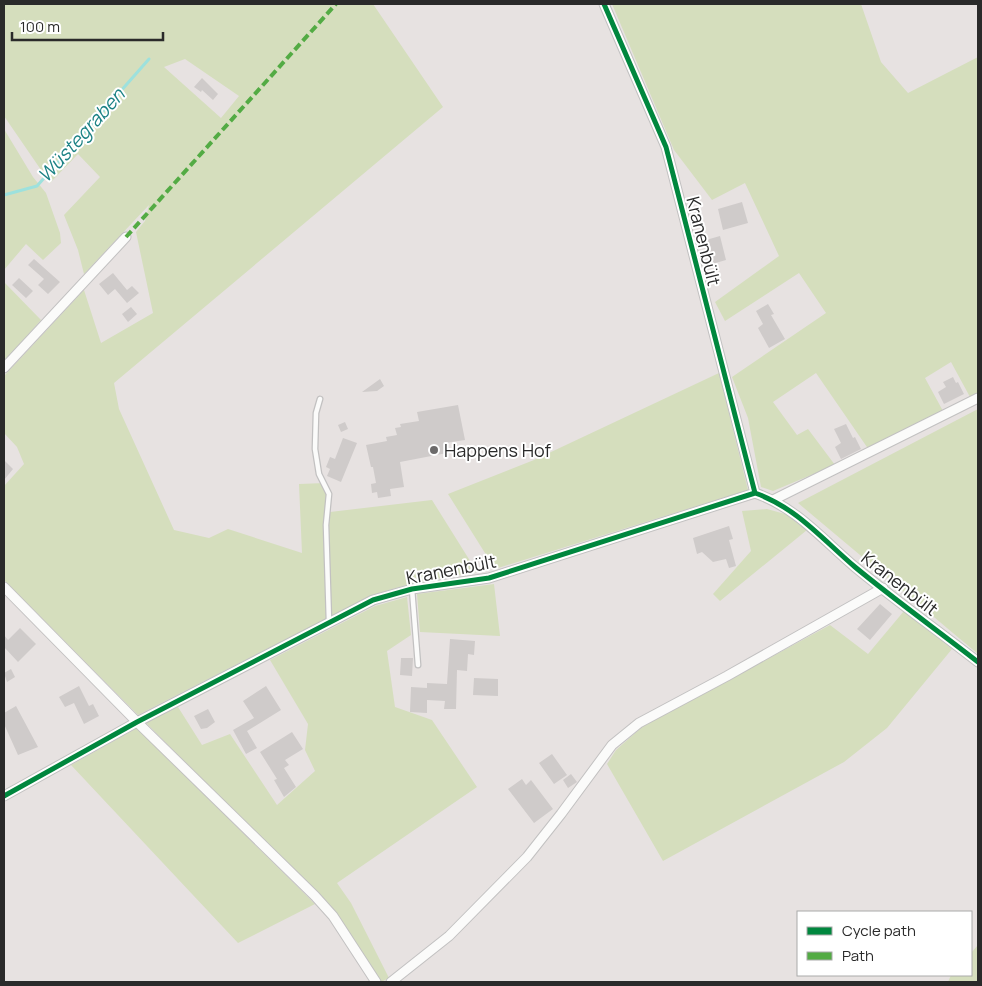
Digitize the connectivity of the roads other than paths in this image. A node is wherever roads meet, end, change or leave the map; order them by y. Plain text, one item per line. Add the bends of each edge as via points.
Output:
1 (604, 4) edge
2 (126, 237) dead end
3 (4, 368) edge
4 (320, 398) dead end
5 (978, 398) edge
6 (755, 493) junction
7 (773, 500) junction
8 (4, 587) edge
9 (883, 588) junction
10 (412, 589) junction
11 (329, 622) junction
12 (978, 662) edge
13 (418, 664) dead end
14 (137, 722) junction
15 (4, 796) edge
16 (376, 982) edge
17 (391, 982) edge

1 - 6 street, Kranenbült via 666,147
2 - 3 street
4 - 11 lane via 316,413 315,449 319,474 329,494 326,526
5 - 7 street
6 - 7 street, Kranenbült
6 - 10 street, Kranenbült via 489,578
7 - 9 street, Kranenbült via 795,514
8 - 14 street
9 - 12 street, Kranenbült
9 - 17 street via 639,722 612,745 526,857 449,936
10 - 11 street, Kranenbült via 373,600
10 - 13 lane
11 - 14 street, Kranenbült
14 - 15 street, Kranenbült
14 - 16 street via 315,896 333,916

